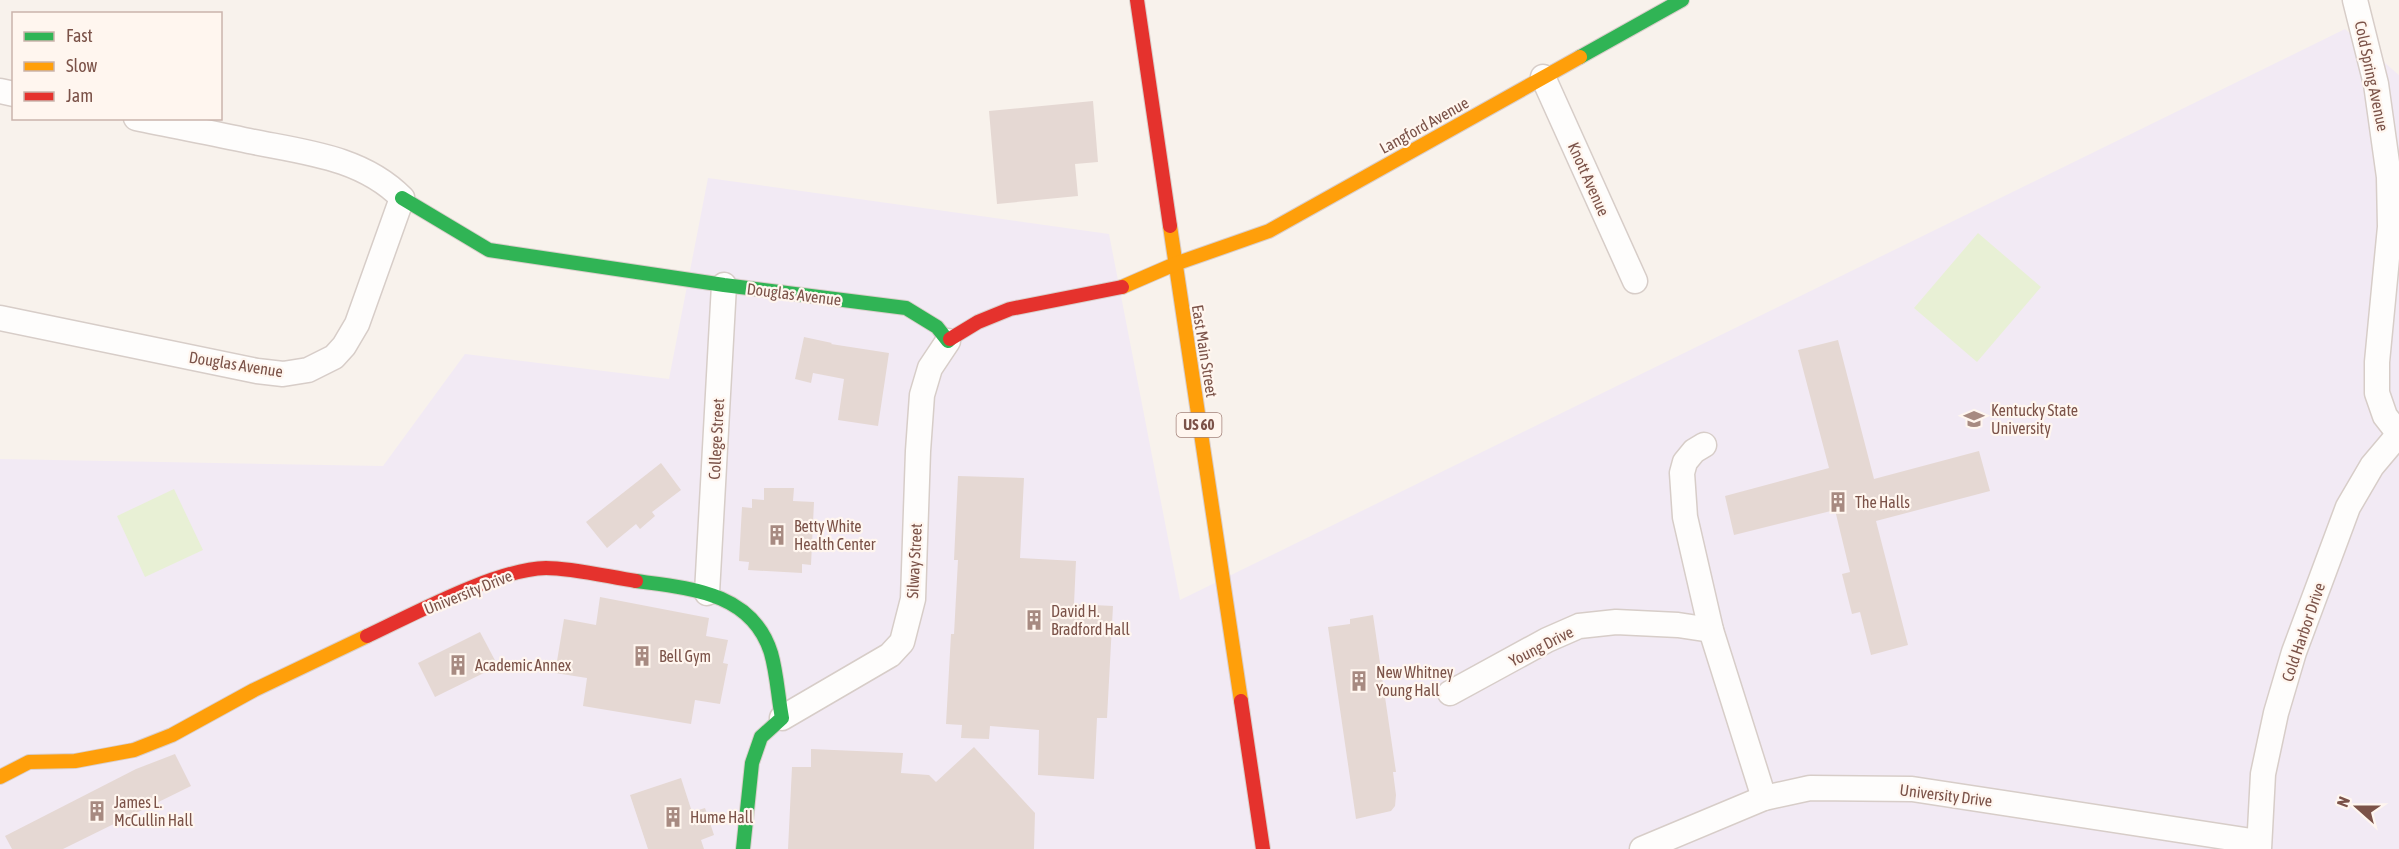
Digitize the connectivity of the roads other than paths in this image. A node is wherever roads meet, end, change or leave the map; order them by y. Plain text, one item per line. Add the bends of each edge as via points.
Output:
1 (1137, 0) edge
2 (1682, 0) edge
3 (2355, 0) edge
4 (1543, 77) junction
5 (146, 120) edge
6 (402, 198) junction
7 (1175, 264) junction
8 (1635, 281) dead end
9 (724, 285) junction
10 (0, 318) edge
11 (948, 341) junction
12 (2399, 434) edge
13 (1704, 446) dead end
14 (707, 593) junction
15 (1711, 630) junction
16 (1450, 693) dead end
17 (782, 718) junction
18 (0, 777) edge
19 (1764, 798) junction
20 (2258, 846) edge
21 (742, 849) edge
22 (1263, 849) edge
23 (1642, 849) edge

1 - 7 street, East Main Street / US 60
2 - 4 street, Langford Avenue
3 - 12 street, Cold Spring Avenue via 2376,84 2389,177 2390,227 2377,393 2385,416
4 - 7 street, Langford Avenue via 1269,231
4 - 8 street, Knott Avenue
5 - 6 street, Douglas Avenue via 328,157 388,183
6 - 9 street, Douglas Avenue via 489,250
6 - 10 street, Douglas Avenue via 357,324 334,357 309,370 283,374 257,371
7 - 11 street via 1124,287 1010,309 978,322
7 - 22 street, East Main Street / US 60
9 - 11 street, Douglas Avenue via 906,308 937,327
9 - 14 street, College Street
11 - 17 street, Silway Street via 930,368 922,395 913,599 902,642 890,655
12 - 20 street, Cold Harbor Drive via 2372,466 2348,507 2294,652 2264,774
13 - 15 street via 1685,462 1682,491
14 - 17 street, University Drive via 744,612 760,631 771,653
14 - 18 street, University Drive via 548,568 523,570 425,609 153,743 75,760 29,762
15 - 16 street, Young Drive via 1616,622 1579,626
15 - 19 street
17 - 21 street via 761,737 752,763
19 - 20 street, University Drive via 1810,788 1912,789
19 - 23 street, University Drive

